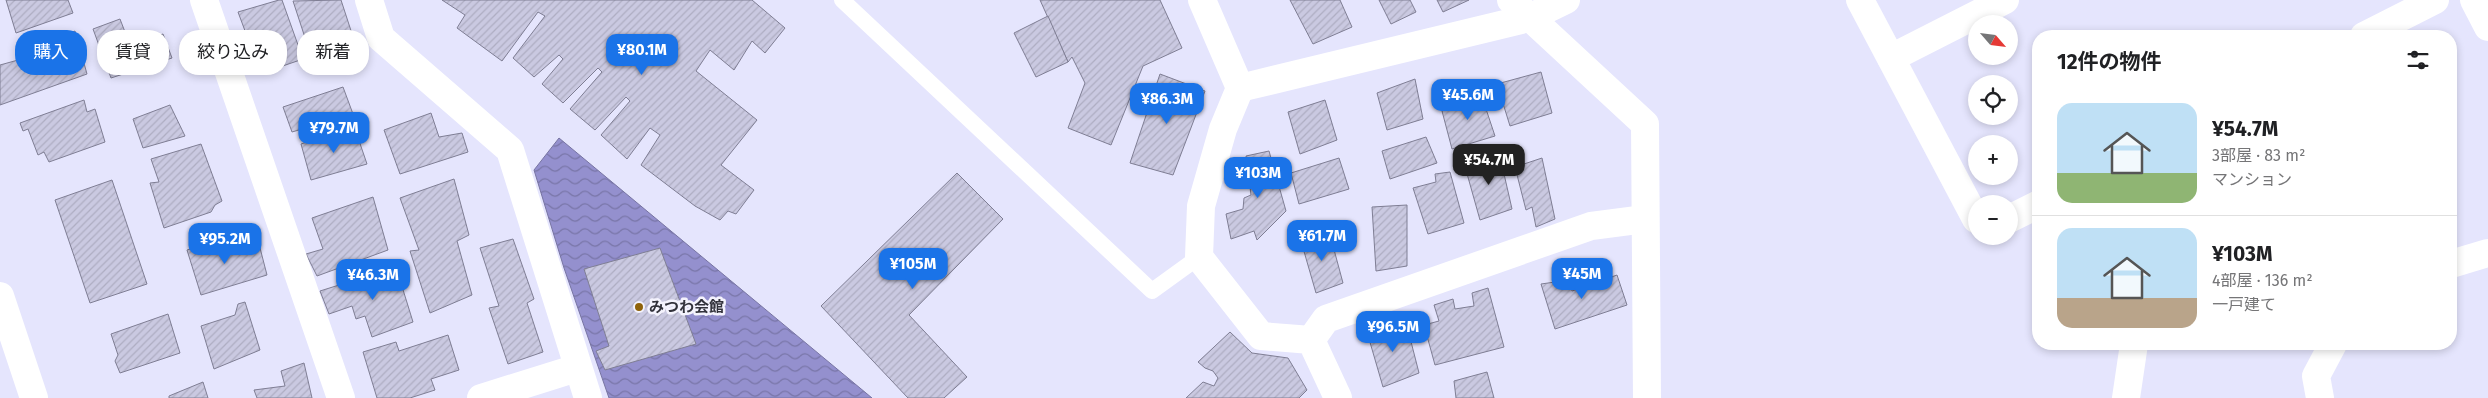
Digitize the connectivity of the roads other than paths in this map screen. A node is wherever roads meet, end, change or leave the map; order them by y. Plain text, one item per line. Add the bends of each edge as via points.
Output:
1 (204, 0) edge
2 (369, 0) edge
3 (842, 0) edge
4 (1202, 0) edge
5 (1566, 0) edge
6 (1860, 0) edge
7 (2005, 0) edge
8 (2435, 0) edge
9 (2474, 0) edge
10 (1520, 9) edge
11 (2488, 27) edge
12 (2376, 30) edge
13 (1891, 58) junction
14 (1240, 88) junction
15 (1968, 204) edge
16 (2032, 208) edge
17 (2018, 214) edge
18 (1645, 219) junction
19 (2488, 253) edge
20 (1199, 257) junction
21 (2457, 262) edge
22 (0, 296) edge
23 (1311, 340) junction
24 (2133, 350) edge
25 (2330, 350) edge
26 (577, 368) junction
27 (1335, 396) edge
28 (34, 398) edge
29 (341, 398) edge
30 (481, 398) edge
31 (588, 398) edge
32 (1647, 398) edge
33 (2126, 398) edge
34 (2320, 398) edge

1 - 29 street
2 - 26 street via 381,38 510,150
3 - 20 lane via 1152,291
4 - 14 street
5 - 10 street
6 - 13 street
7 - 13 street
8 - 12 street
9 - 11 street
10 - 14 street
10 - 18 street via 1645,124
13 - 15 street
14 - 20 street via 1223,130 1200,206
16 - 17 street
18 - 23 street via 1590,226 1326,319
18 - 32 street
19 - 21 street
20 - 23 street via 1262,336
22 - 28 street
23 - 27 street
24 - 33 street
25 - 34 street via 2316,376
26 - 30 street
26 - 31 street

